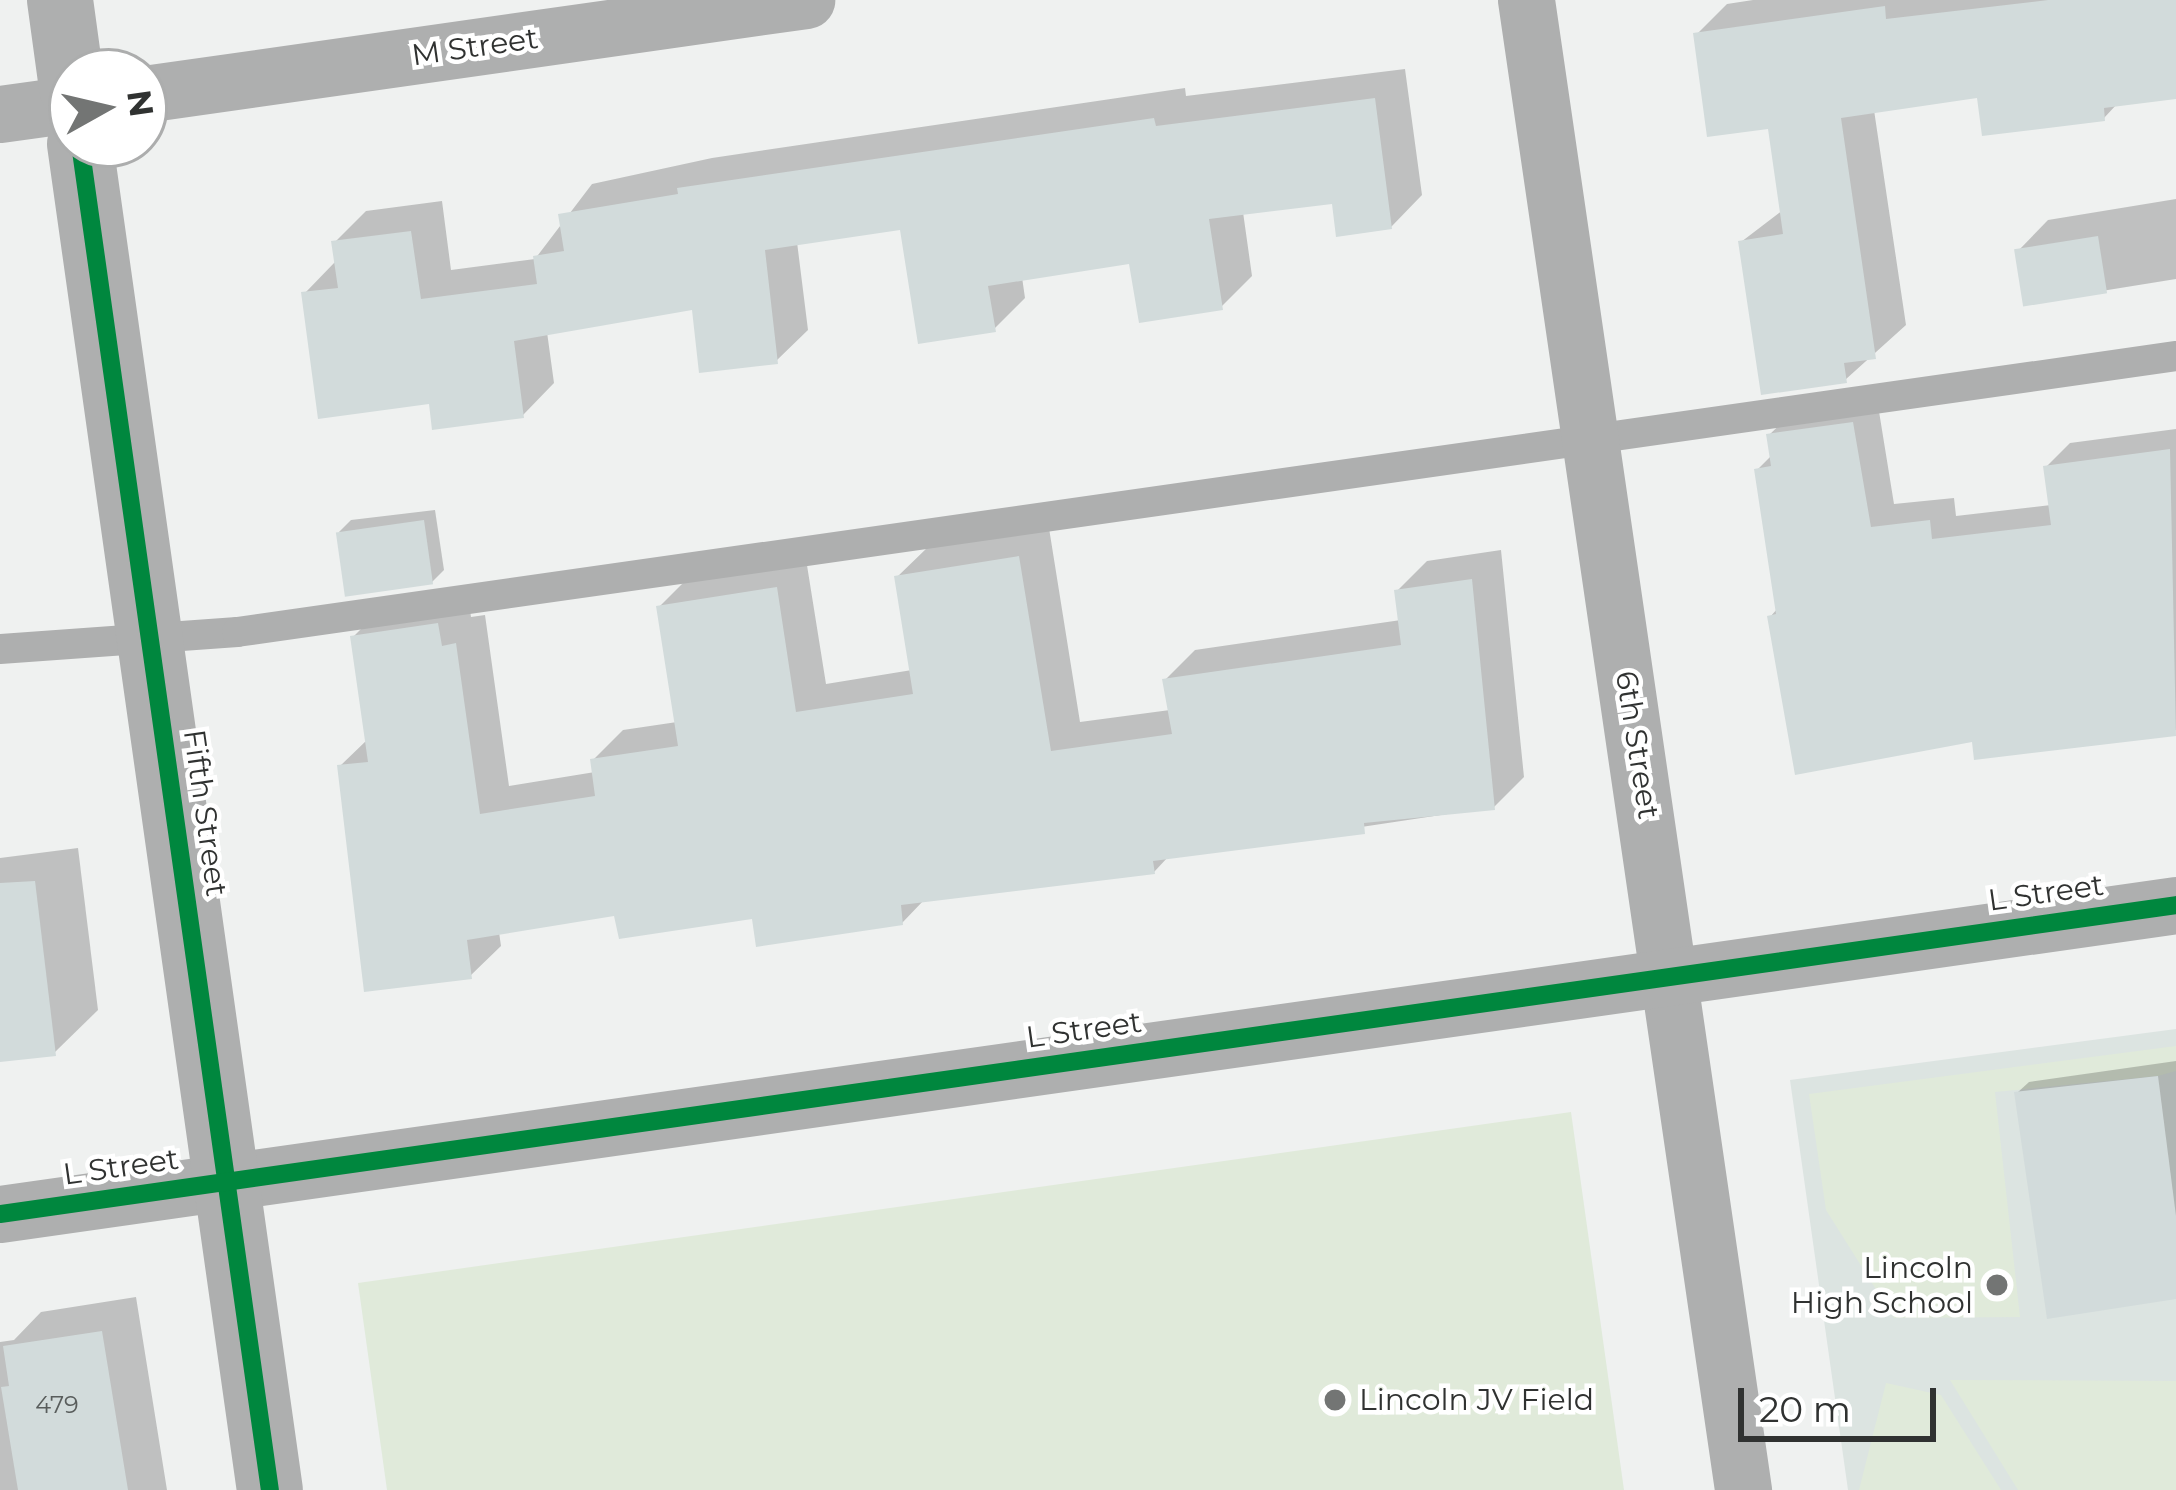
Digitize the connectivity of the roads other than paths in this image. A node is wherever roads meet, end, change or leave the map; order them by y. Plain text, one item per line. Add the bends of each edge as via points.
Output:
1 (60, 0) edge
2 (806, 0) edge
3 (1526, 0) edge
4 (67, 48) edge
5 (168, 91) edge
6 (48, 107) edge
7 (0, 114) edge
8 (83, 168) edge
9 (2176, 356) edge
10 (1591, 440) junction
11 (150, 637) junction
12 (0, 649) edge
13 (2176, 905) edge
14 (1671, 977) junction
15 (227, 1182) junction
16 (0, 1214) edge
17 (270, 1490) edge
18 (1742, 1490) edge

1 - 4 street
2 - 5 street, M Street
3 - 10 street, 6th Street
6 - 7 street
8 - 11 street, Fifth Street
9 - 10 lane
10 - 11 lane via 237,632
10 - 14 street, 6th Street
11 - 12 lane
11 - 15 street, Fifth Street
13 - 14 street, L Street
14 - 15 street, L Street
14 - 18 street, 6th Street
15 - 16 street, L Street
15 - 17 street, Fifth Street

